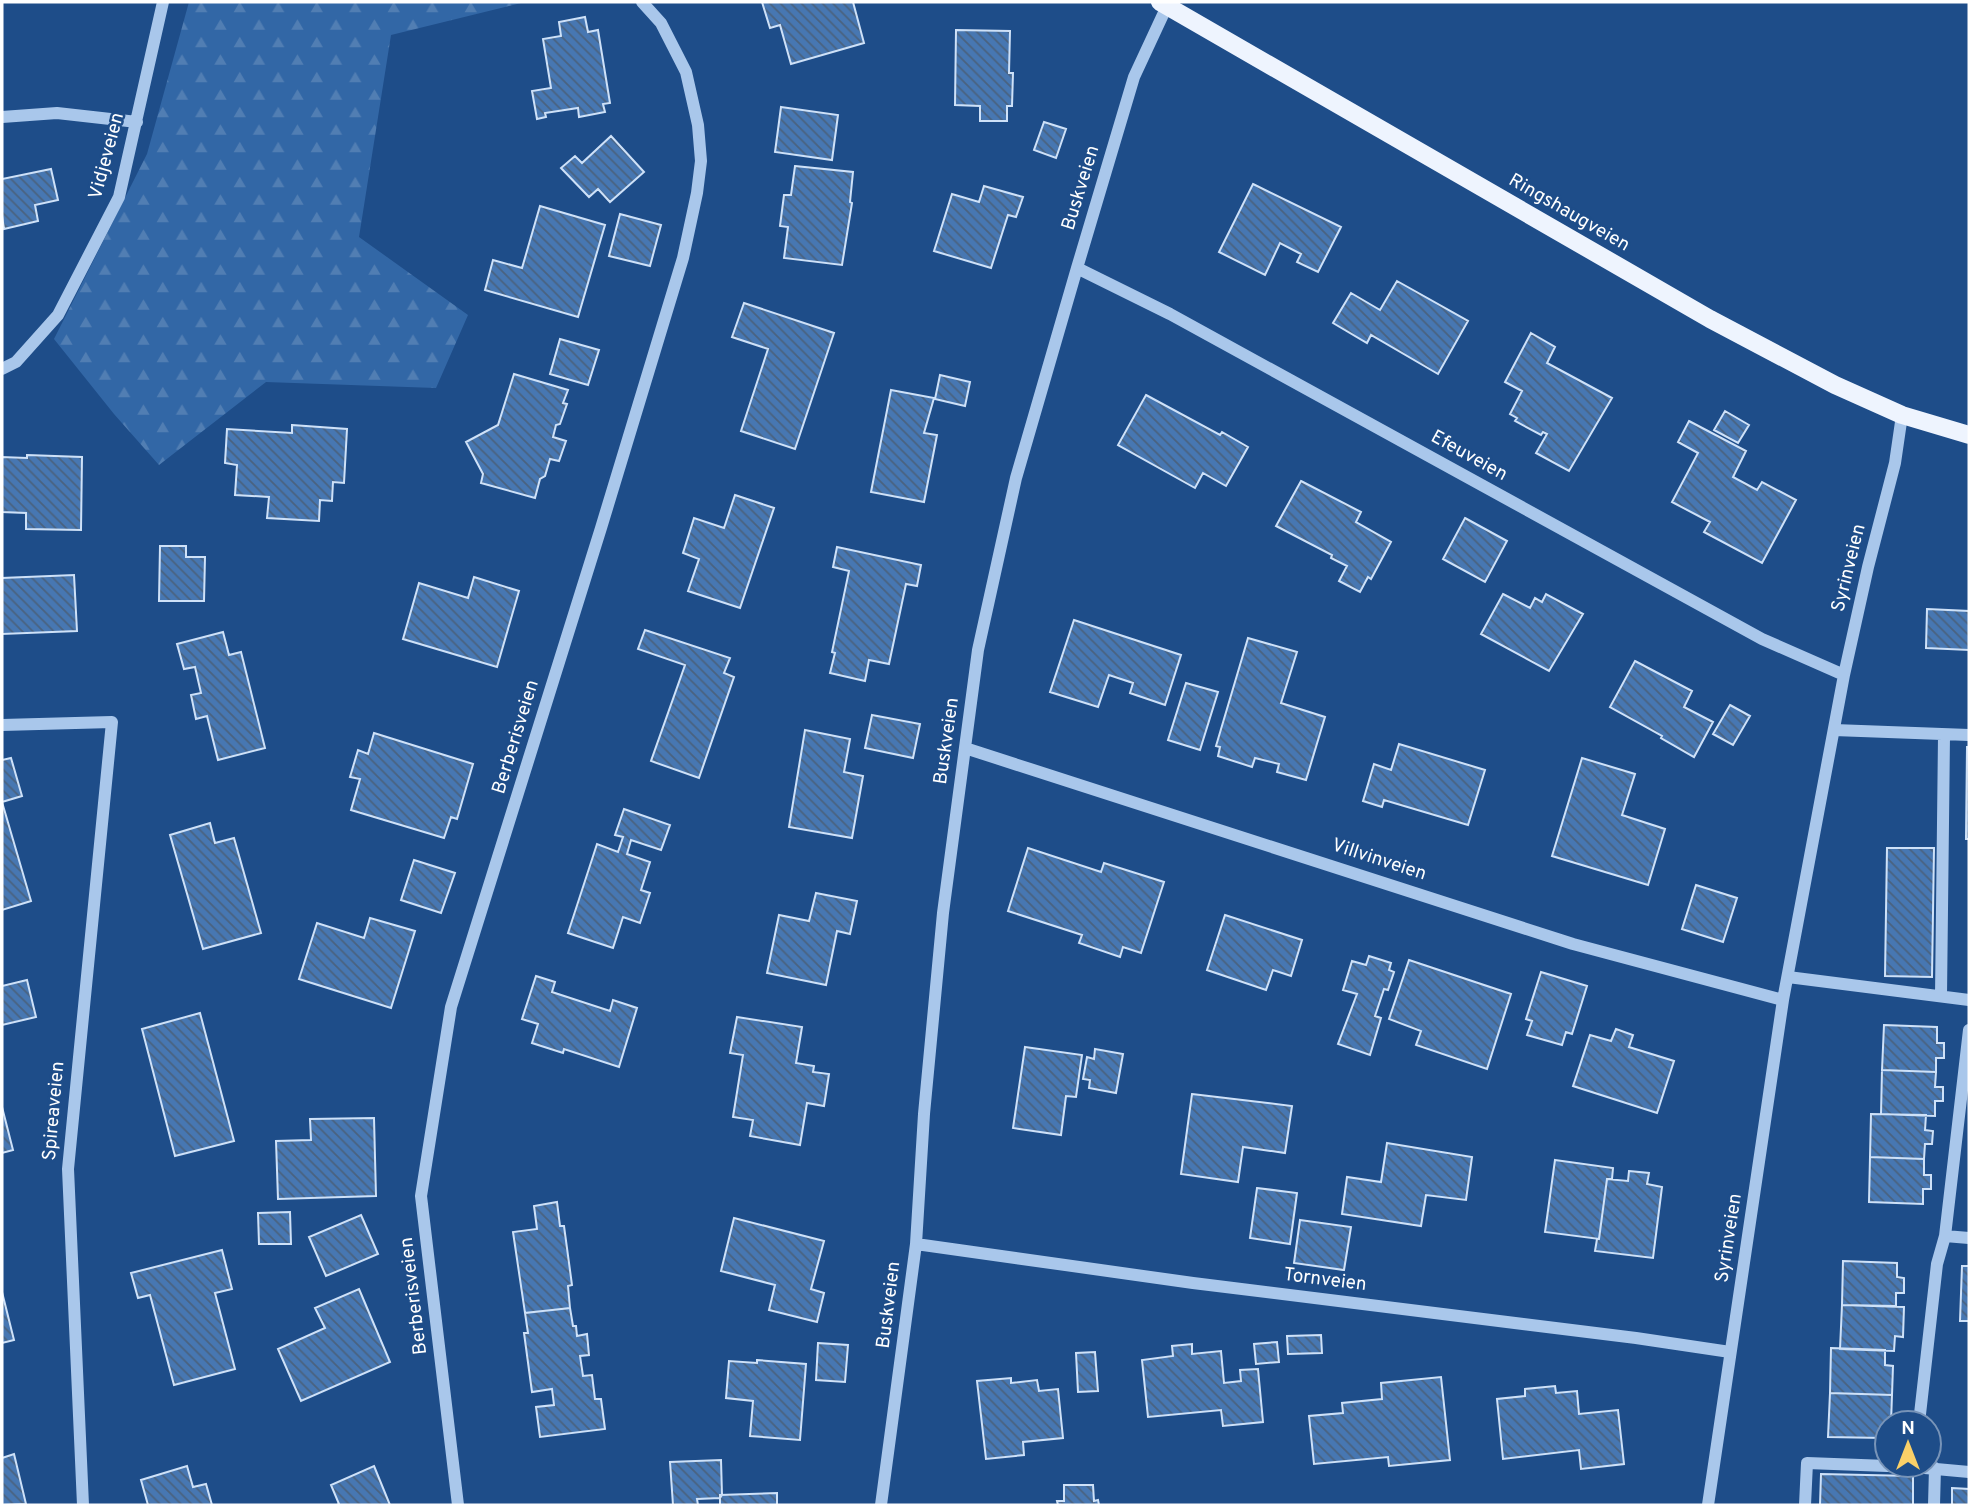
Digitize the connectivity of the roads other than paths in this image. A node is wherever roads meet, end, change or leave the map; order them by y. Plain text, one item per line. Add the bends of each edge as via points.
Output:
1 (163, 2) edge
2 (642, 2) edge
3 (1164, 4) edge
4 (2, 117) edge
5 (137, 122) junction
6 (1077, 268) junction
7 (2, 369) edge
8 (1902, 415) junction
9 (1969, 435) edge
10 (1844, 675) junction
11 (2, 725) edge
12 (1834, 730) junction
13 (1969, 735) edge
14 (1944, 736) junction
15 (965, 748) junction
16 (1788, 977) junction
17 (1941, 996) junction
18 (1783, 1000) junction
19 (1969, 1000) edge
20 (1969, 1030) edge
21 (1945, 1236) junction
22 (1969, 1238) edge
23 (916, 1244) junction
24 (1730, 1352) junction
25 (1921, 1409) edge
26 (1873, 1465) edge
27 (1943, 1469) edge
28 (1969, 1472) edge
29 (1935, 1479) edge
30 (83, 1505) edge
31 (458, 1505) edge
32 (881, 1505) edge
33 (1708, 1505) edge
34 (1805, 1505) edge
35 (1934, 1505) edge

1 - 5 street, Vidjeveien
2 - 31 street, Berberisveien via 660,23 686,72 698,125 701,161 697,194 613,489 451,1007 421,1196
3 - 6 street, Buskveien via 1134,78
3 - 8 main road, Ringshaugveien via 1710,319
4 - 5 street via 57,113
5 - 7 street, Vidjeveien via 119,197 58,316 16,362
6 - 10 street, Efeuveien via 1170,314 1762,639
6 - 15 street, Buskveien via 1016,478 978,650
8 - 9 main road, Ringshaugveien
8 - 10 street, Syrinveien via 1895,463
10 - 12 street, Syrinveien
11 - 30 street, Spireaveien via 112,722 68,1169
12 - 14 street
12 - 16 street, Syrinveien
13 - 14 street
14 - 17 street
15 - 18 street, Villvinveien via 1573,944
15 - 23 street, Buskveien via 943,913
16 - 17 street
16 - 18 street, Syrinveien
17 - 19 street
18 - 24 street, Syrinveien
20 - 21 street
21 - 22 street
21 - 25 street via 1937,1264
23 - 24 street, Tornveien
23 - 32 street, Buskveien
24 - 33 street, Syrinveien
26 - 34 street via 1807,1463
27 - 28 street
29 - 35 street

